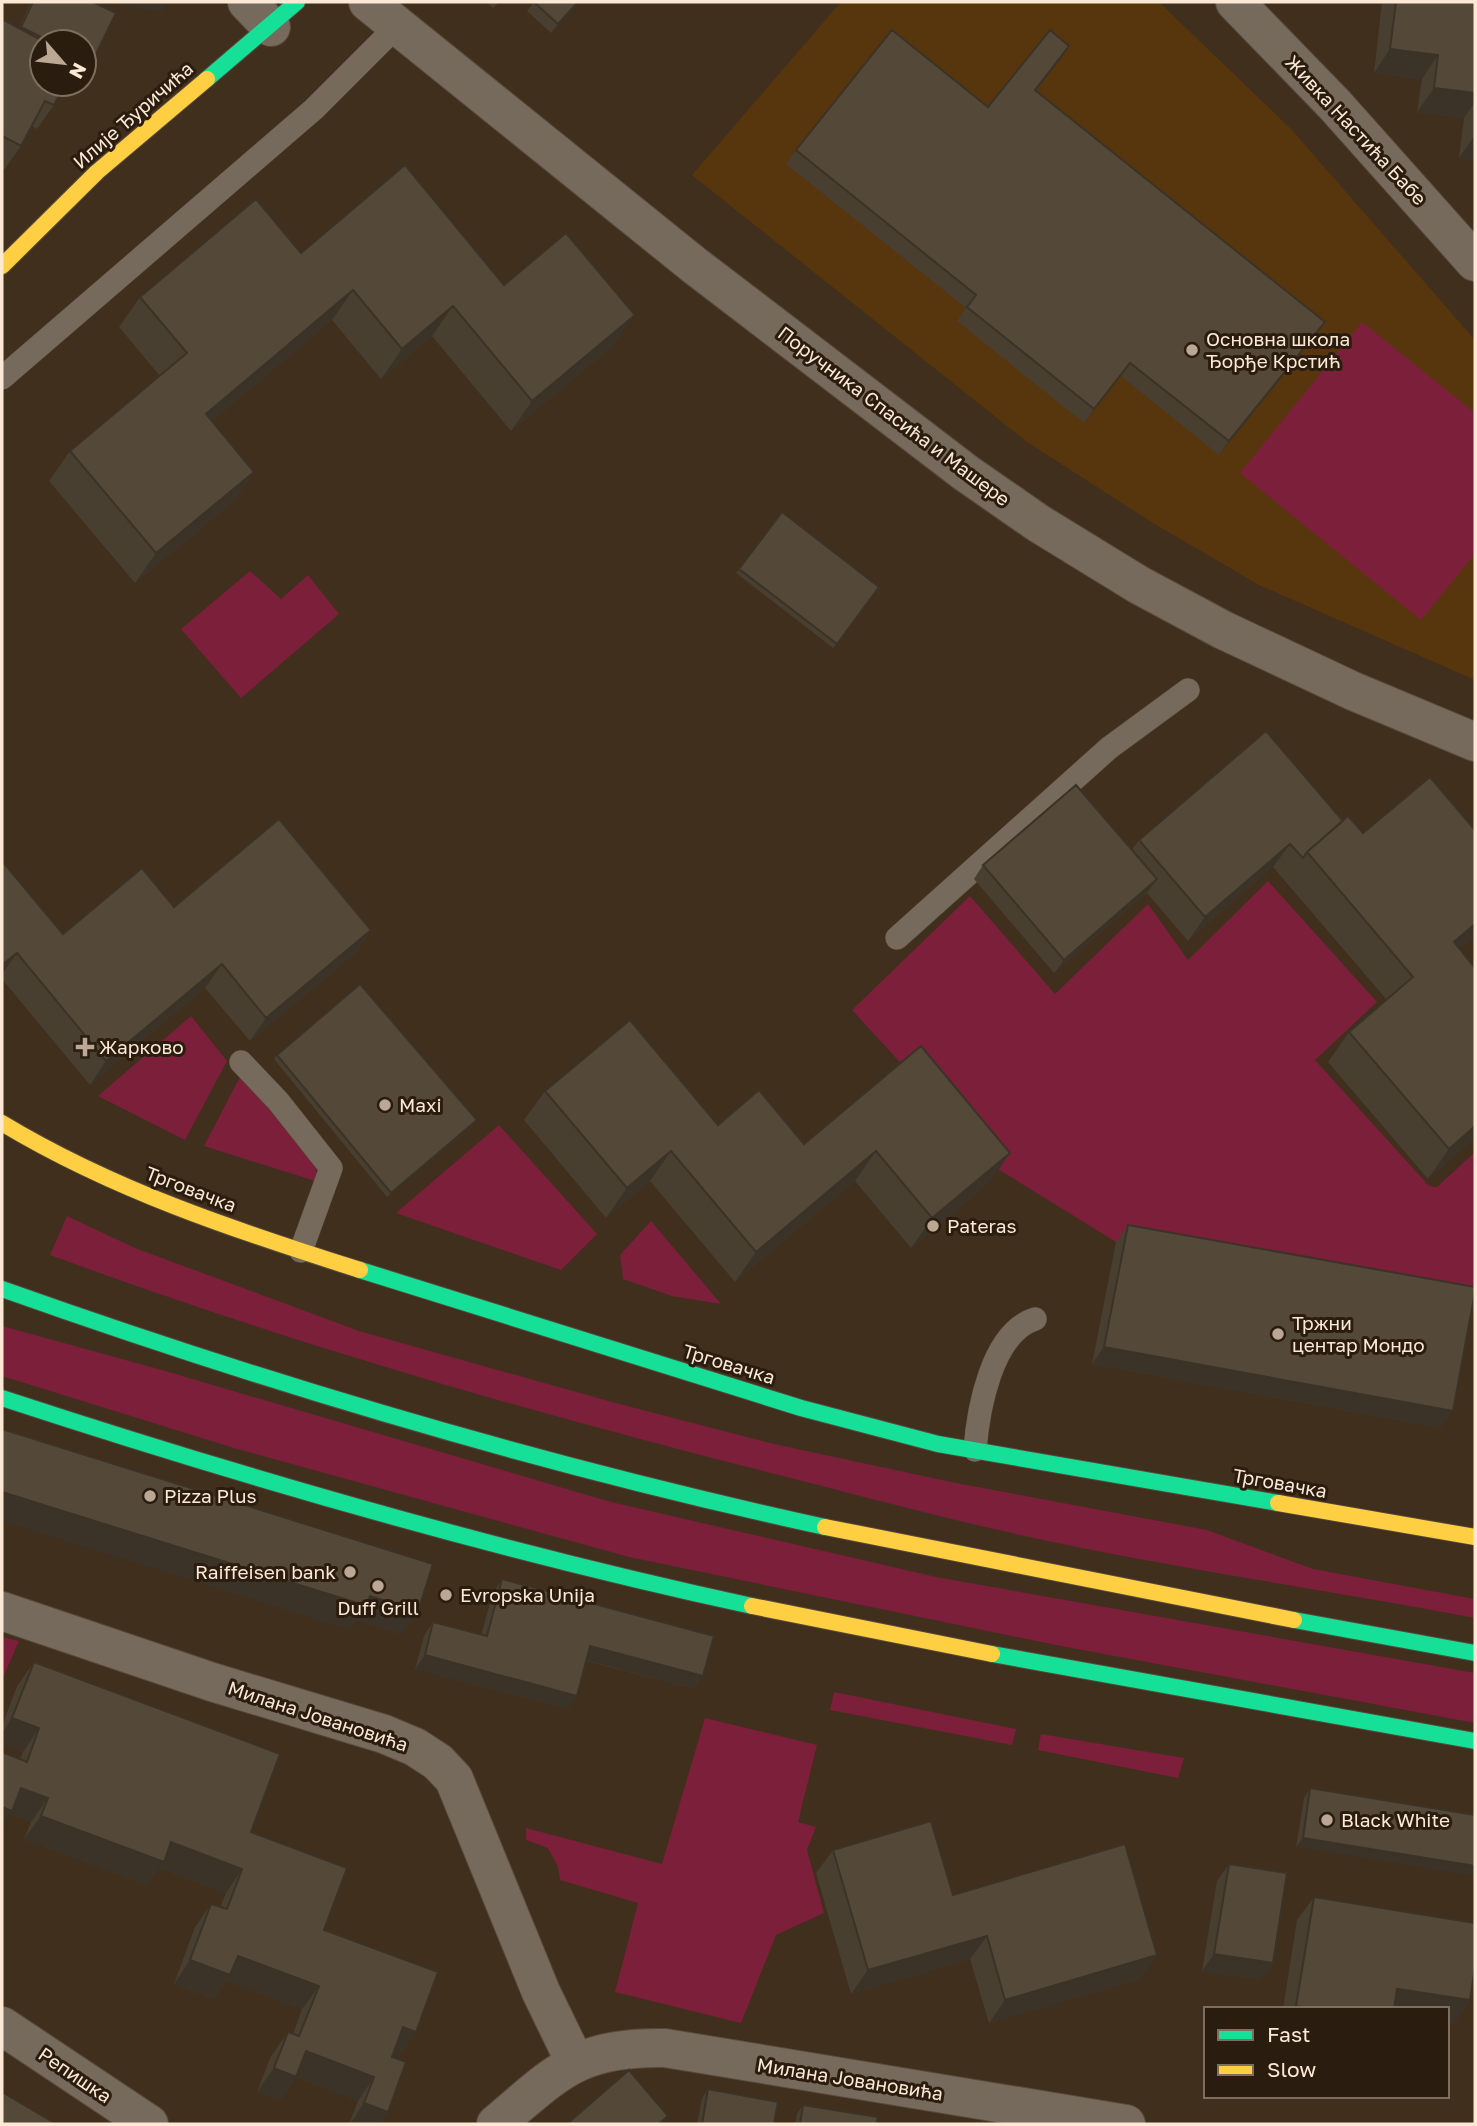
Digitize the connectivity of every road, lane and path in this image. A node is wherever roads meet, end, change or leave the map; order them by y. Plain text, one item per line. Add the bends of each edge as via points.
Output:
1 (368, 2) edge
2 (1235, 2) edge
3 (272, 10) edge
4 (398, 25) junction
5 (1475, 262) edge
6 (2, 266) edge
7 (2, 378) edge
8 (1188, 690) dead end
9 (1475, 742) edge
10 (897, 938) dead end
11 (241, 1062) dead end
12 (2, 1123) edge
13 (301, 1251) junction
14 (2, 1289) edge
15 (1035, 1320) dead end
16 (2, 1398) edge
17 (975, 1450) junction
18 (1475, 1537) edge
19 (2, 1611) edge
20 (1475, 1653) edge
21 (1475, 1741) edge
22 (2, 2025) edge
23 (575, 2062) junction
24 (149, 2124) edge
25 (496, 2124) edge
26 (1126, 2124) edge

1 - 4 street, Поручника Спасића и Машере
2 - 5 street, Живка Настића Бабе via 1345,116
3 - 6 main road, Илије Ђуричића
4 - 7 lane via 314,109
4 - 9 street, Поручника Спасића и Машере via 694,265 1038,523 1223,630
8 - 10 lane via 1109,748
11 - 13 lane via 331,1168
12 - 13 main road, Трговачка via 60,1158 160,1201
13 - 17 main road, Трговачка via 788,1404
14 - 20 main road via 268,1380 630,1482 1054,1575
15 - 17 lane via 1024,1323 995,1358 978,1415
16 - 21 main road via 276,1486 555,1561 787,1614
17 - 18 main road, Трговачка
19 - 23 street, Милана Јовановића via 384,1734 438,1762 454,1779 541,1992
22 - 24 street, Репишка
23 - 25 street, Милана Јовановића
23 - 26 street, Милана Јовановића via 606,2051 664,2048

